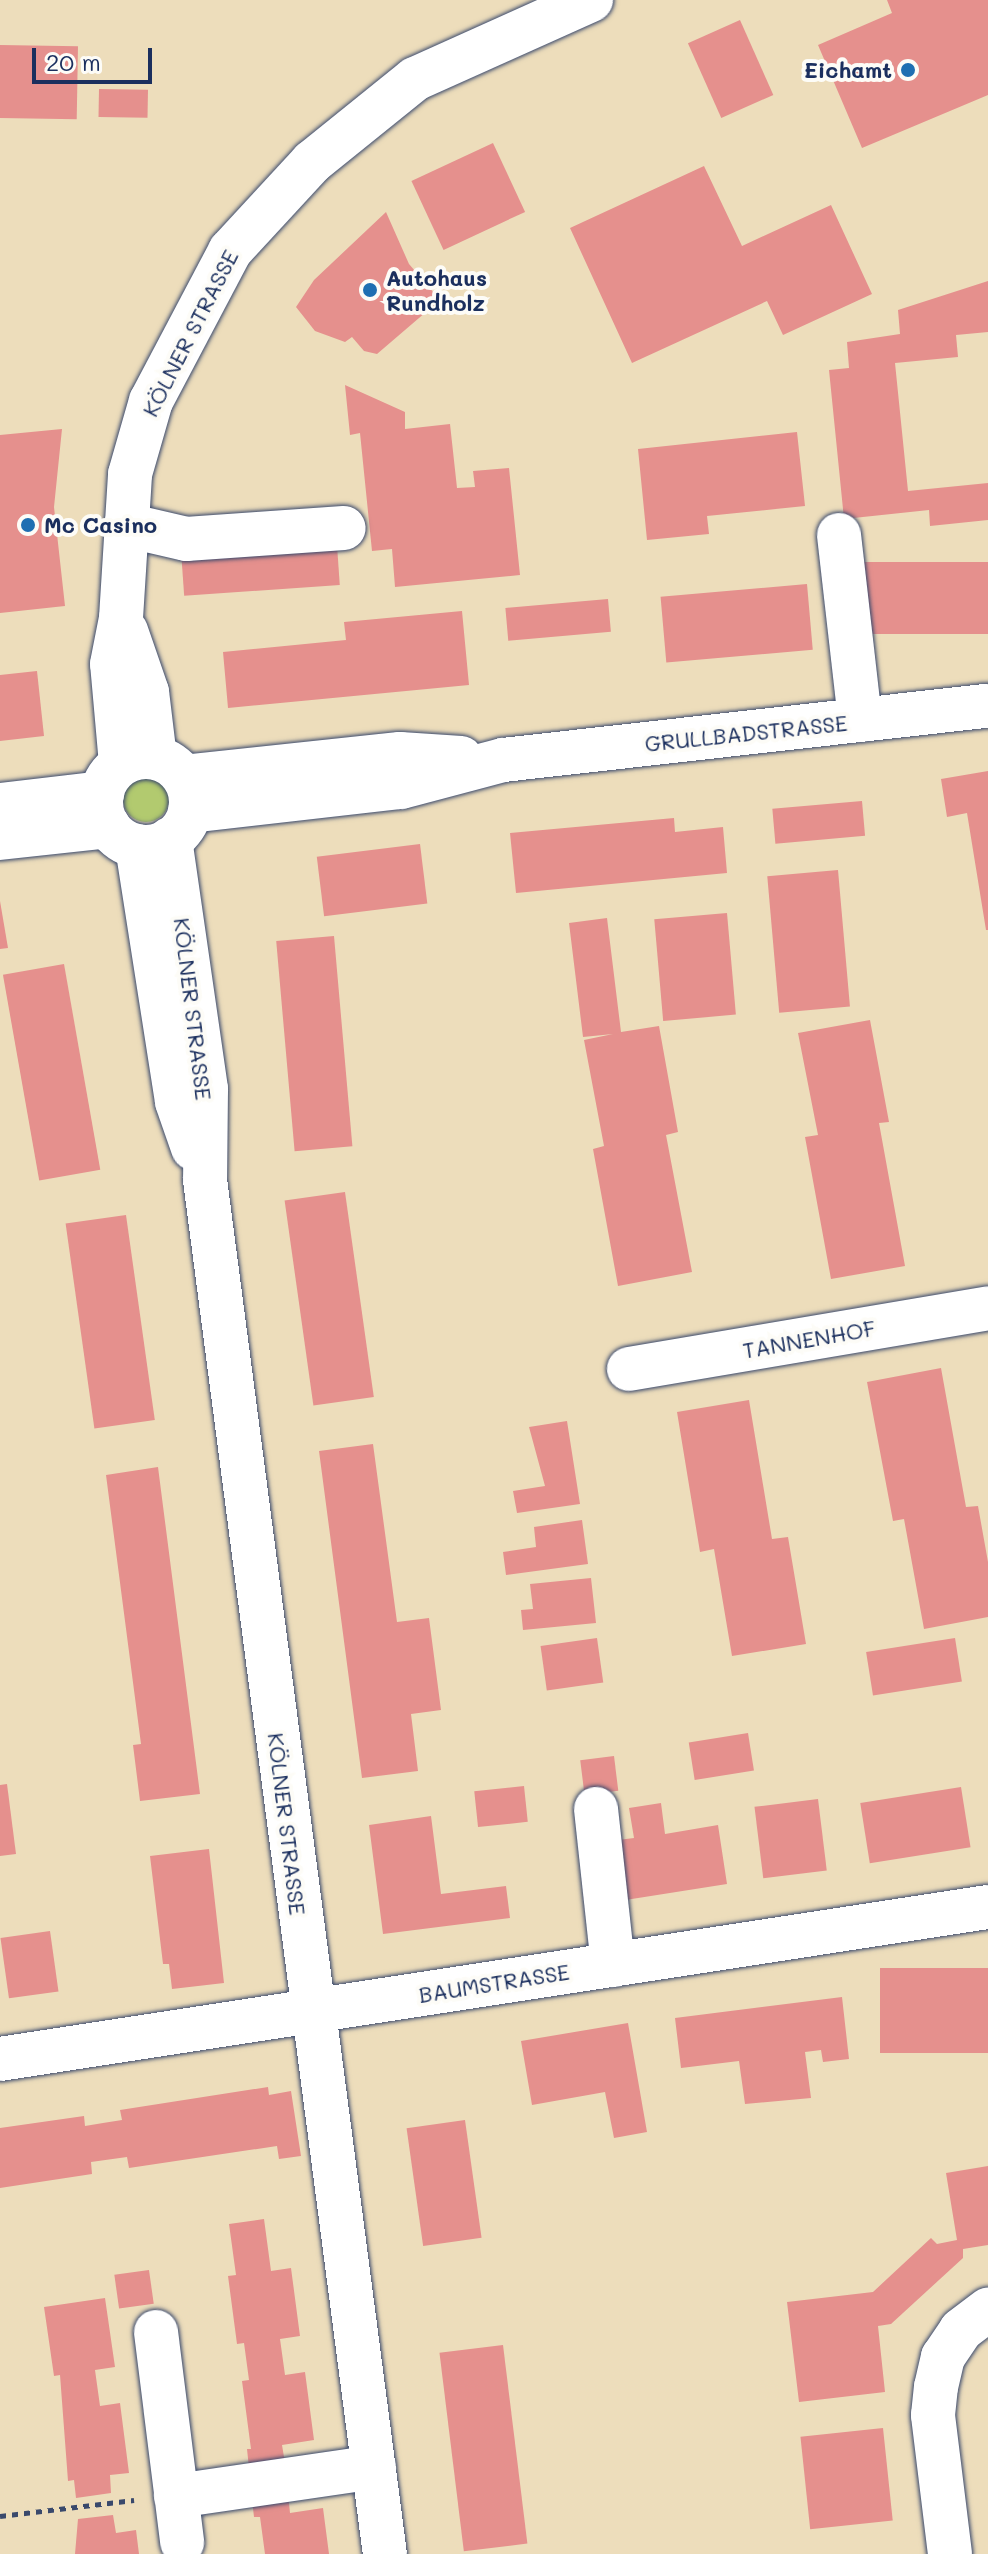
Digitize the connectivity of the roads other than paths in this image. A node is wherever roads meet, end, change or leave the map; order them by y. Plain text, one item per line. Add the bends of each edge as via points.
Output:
1 (591, 0) edge
2 (126, 525) junction
3 (344, 528) dead end
4 (839, 535) dead end
5 (988, 706) edge
6 (860, 720) junction
7 (146, 802) junction
8 (0, 805) edge
9 (0, 838) edge
10 (988, 1308) edge
11 (629, 1369) dead end
12 (596, 1809) dead end
13 (988, 1907) edge
14 (613, 1965) junction
15 (311, 2012) junction
16 (0, 2059) edge
17 (988, 2310) edge
18 (156, 2332) dead end
19 (374, 2467) junction
20 (176, 2496) junction
21 (182, 2542) dead end
22 (385, 2554) edge
23 (950, 2554) edge

1 - 2 street, KÖLNER STRASSE via 415,79 312,162 257,217 230,251 151,401 130,474
2 - 3 street via 186,539
2 - 7 street, KÖLNER STRASSE via 121,618 112,664
4 - 6 street
5 - 6 street, GRULLBADSTRASSE
6 - 7 street, GRULLBADSTRASSE via 503,760 400,754
7 - 8 street, GRULLBADSTRASSE
7 - 9 street, GRULLBADSTRASSE
7 - 15 street, KÖLNER STRASSE via 206,1089 205,1180
10 - 11 street, TANNENHOF
12 - 14 street
13 - 14 street, BAUMSTRASSE
14 - 15 street, BAUMSTRASSE
15 - 16 street, BAUMSTRASSE
15 - 19 street, KÖLNER STRASSE
17 - 23 street via 961,2330 943,2357 936,2387 933,2415
18 - 20 street
19 - 20 street
19 - 22 street, KÖLNER STRASSE
20 - 21 street

